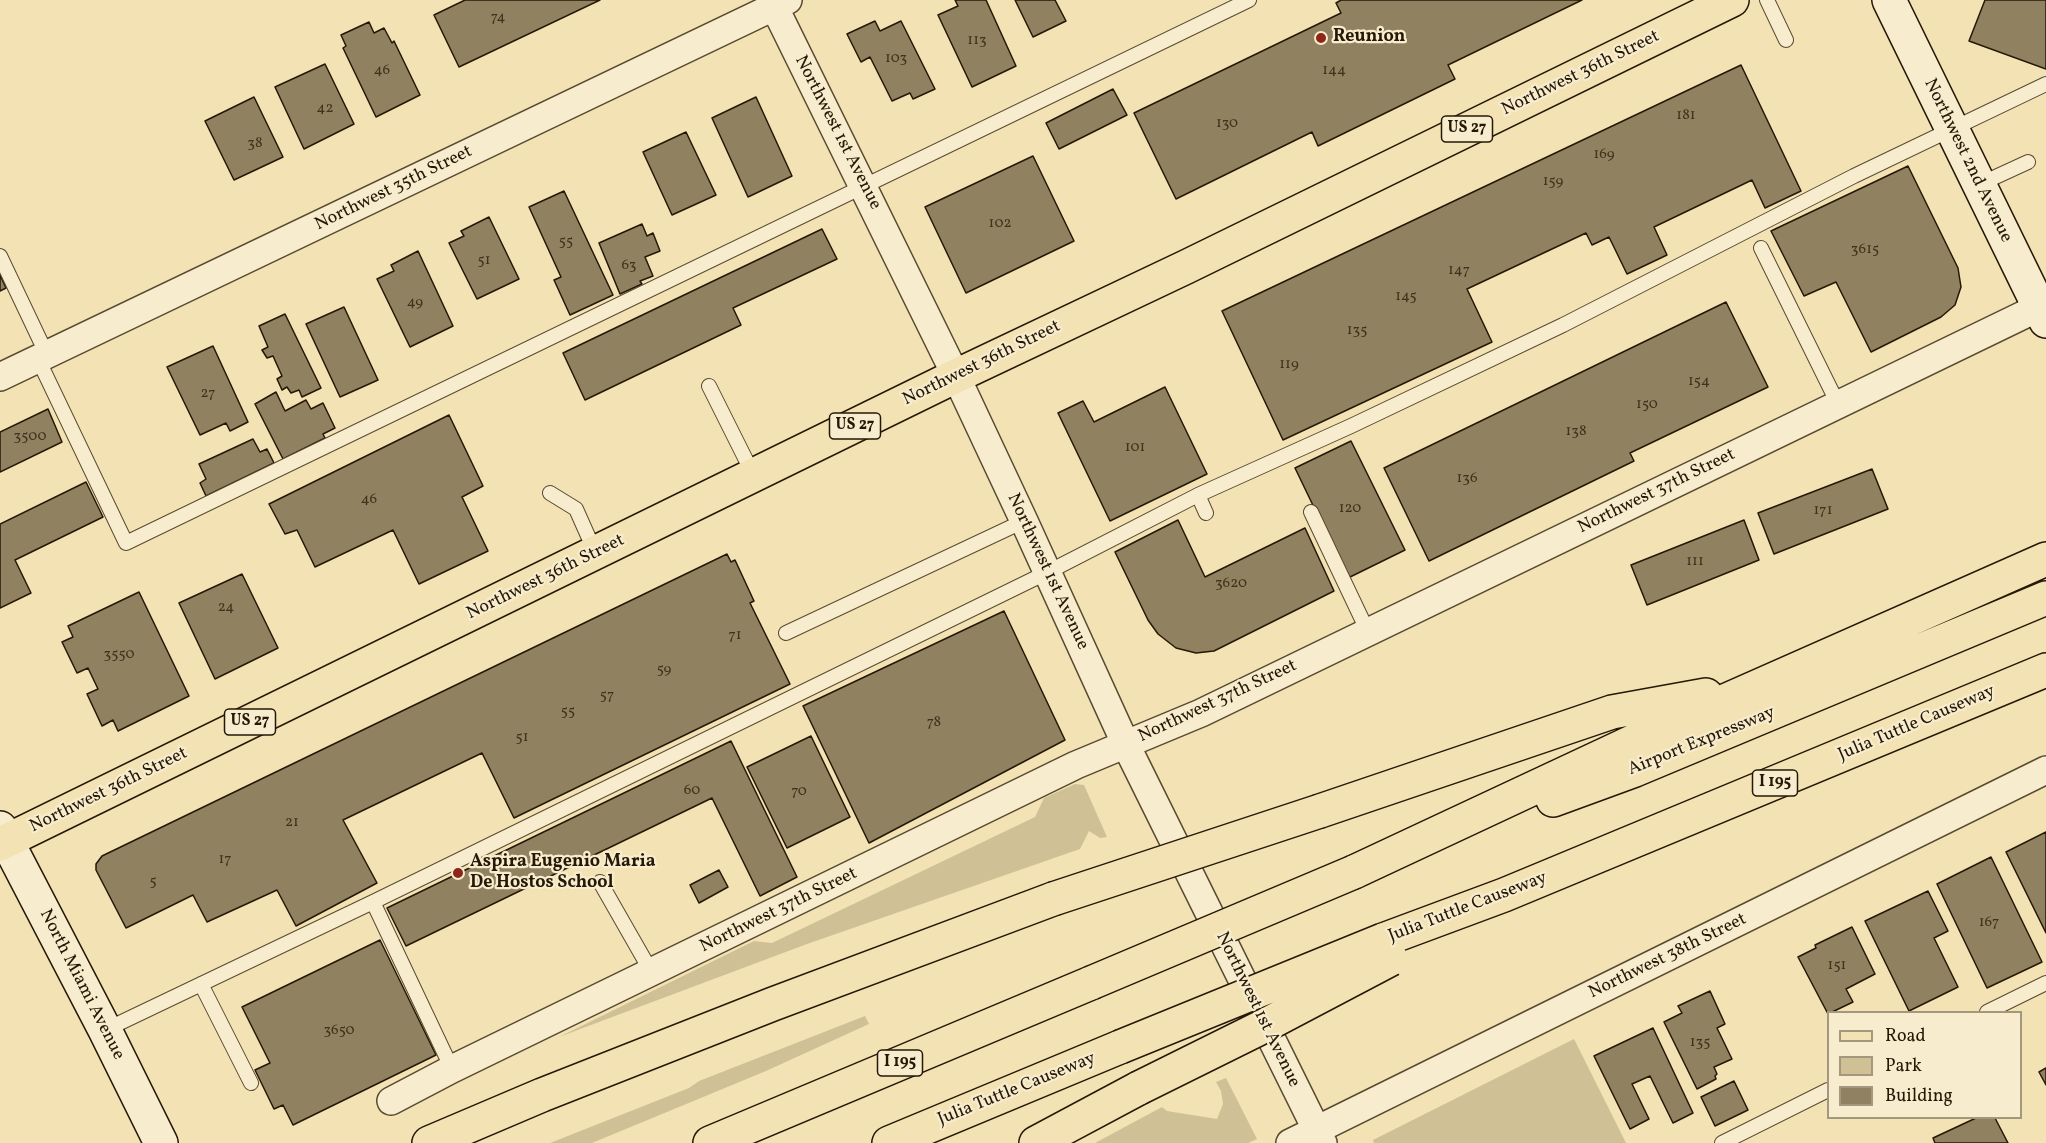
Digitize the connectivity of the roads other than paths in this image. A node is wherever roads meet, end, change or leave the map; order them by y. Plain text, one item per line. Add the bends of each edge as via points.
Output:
1 (1249, 0) edge
2 (1732, 0) edge
3 (1767, 0) edge
4 (1889, 0) edge
5 (778, 2) edge
6 (1786, 40) dead end
7 (2046, 84) edge
8 (1952, 129) junction
9 (2028, 162) dead end
10 (1978, 184) junction
11 (864, 187) junction
12 (1761, 248) dead end
13 (0, 256) edge
14 (2044, 311) edge
15 (43, 357) junction
16 (956, 376) junction
17 (0, 377) edge
18 (709, 386) dead end
19 (1838, 405) junction
20 (754, 476) junction
21 (550, 493) dead end
22 (1198, 495) junction
23 (1311, 512) dead end
24 (1206, 513) dead end
25 (1024, 520) junction
26 (596, 554) junction
27 (2046, 559) edge
28 (1048, 572) junction
29 (2032, 604) edge
30 (1368, 632) junction
31 (786, 633) dead end
32 (2046, 670) edge
33 (1761, 685) junction
34 (1126, 745) junction
35 (2046, 770) edge
36 (2, 837) edge
37 (1354, 872) junction
38 (600, 882) dead end
39 (373, 902) junction
40 (1387, 950) junction
41 (652, 973) junction
42 (2046, 983) edge
43 (201, 984) junction
44 (1989, 1011) edge
45 (105, 1030) junction
46 (452, 1068) junction
47 (251, 1083) dead end
48 (1827, 1090) edge
49 (391, 1101) dead end
50 (1320, 1137) edge
51 (161, 1143) edge
52 (429, 1143) edge
53 (710, 1143) edge
54 (888, 1143) edge
55 (1036, 1143) edge
56 (1290, 1143) edge
57 (1722, 1143) edge

1 - 11 lane
2 - 16 main road, Northwest 36th Street / US 27
3 - 6 lane
4 - 8 street, Northwest 2nd Avenue
5 - 11 street, Northwest 1st Avenue
5 - 15 street, Northwest 35th Street
7 - 8 lane
8 - 10 street, Northwest 2nd Avenue
8 - 22 lane via 1563,325
9 - 10 lane
10 - 14 street, Northwest 2nd Avenue
11 - 15 lane via 126,543
11 - 16 street, Northwest 1st Avenue
12 - 19 lane
13 - 15 lane
14 - 19 street, Northwest 37th Street
15 - 17 street, Northwest 35th Street
16 - 20 main road, Northwest 36th Street / US 27
16 - 25 street, Northwest 1st Avenue
18 - 20 lane
19 - 30 street, Northwest 37th Street
20 - 26 main road, Northwest 36th Street / US 27
21 - 26 lane via 576,509
22 - 24 lane
22 - 28 lane
23 - 30 lane
25 - 28 street, Northwest 1st Avenue
25 - 31 lane
26 - 36 main road, Northwest 36th Street / US 27
27 - 33 main road
28 - 34 street, Northwest 1st Avenue
28 - 39 lane
29 - 37 main road, Airport Expressway via 1635,770
30 - 34 street, Northwest 37th Street
32 - 40 main road, Julia Tuttle Causeway / I 195 via 1504,895
33 - 37 main road
33 - 52 main road, bridge via 1612,712 1053,899 740,1017
34 - 41 street, Northwest 37th Street via 1076,765
34 - 50 street, Northwest 1st Avenue
35 - 50 street, Northwest 38th Street
36 - 45 street, North Miami Avenue
37 - 53 main road, I 195, bridge
38 - 41 lane
39 - 43 lane
39 - 46 lane
40 - 54 main road, Julia Tuttle Causeway / I 195, bridge via 1120,1047
40 - 55 main road, bridge via 1258,1029
41 - 46 street, Northwest 37th Street
42 - 44 lane
43 - 45 lane
43 - 47 lane
45 - 51 street, North Miami Avenue
46 - 49 street, Northwest 37th Street
48 - 57 lane
50 - 56 street, Northwest 38th Street

